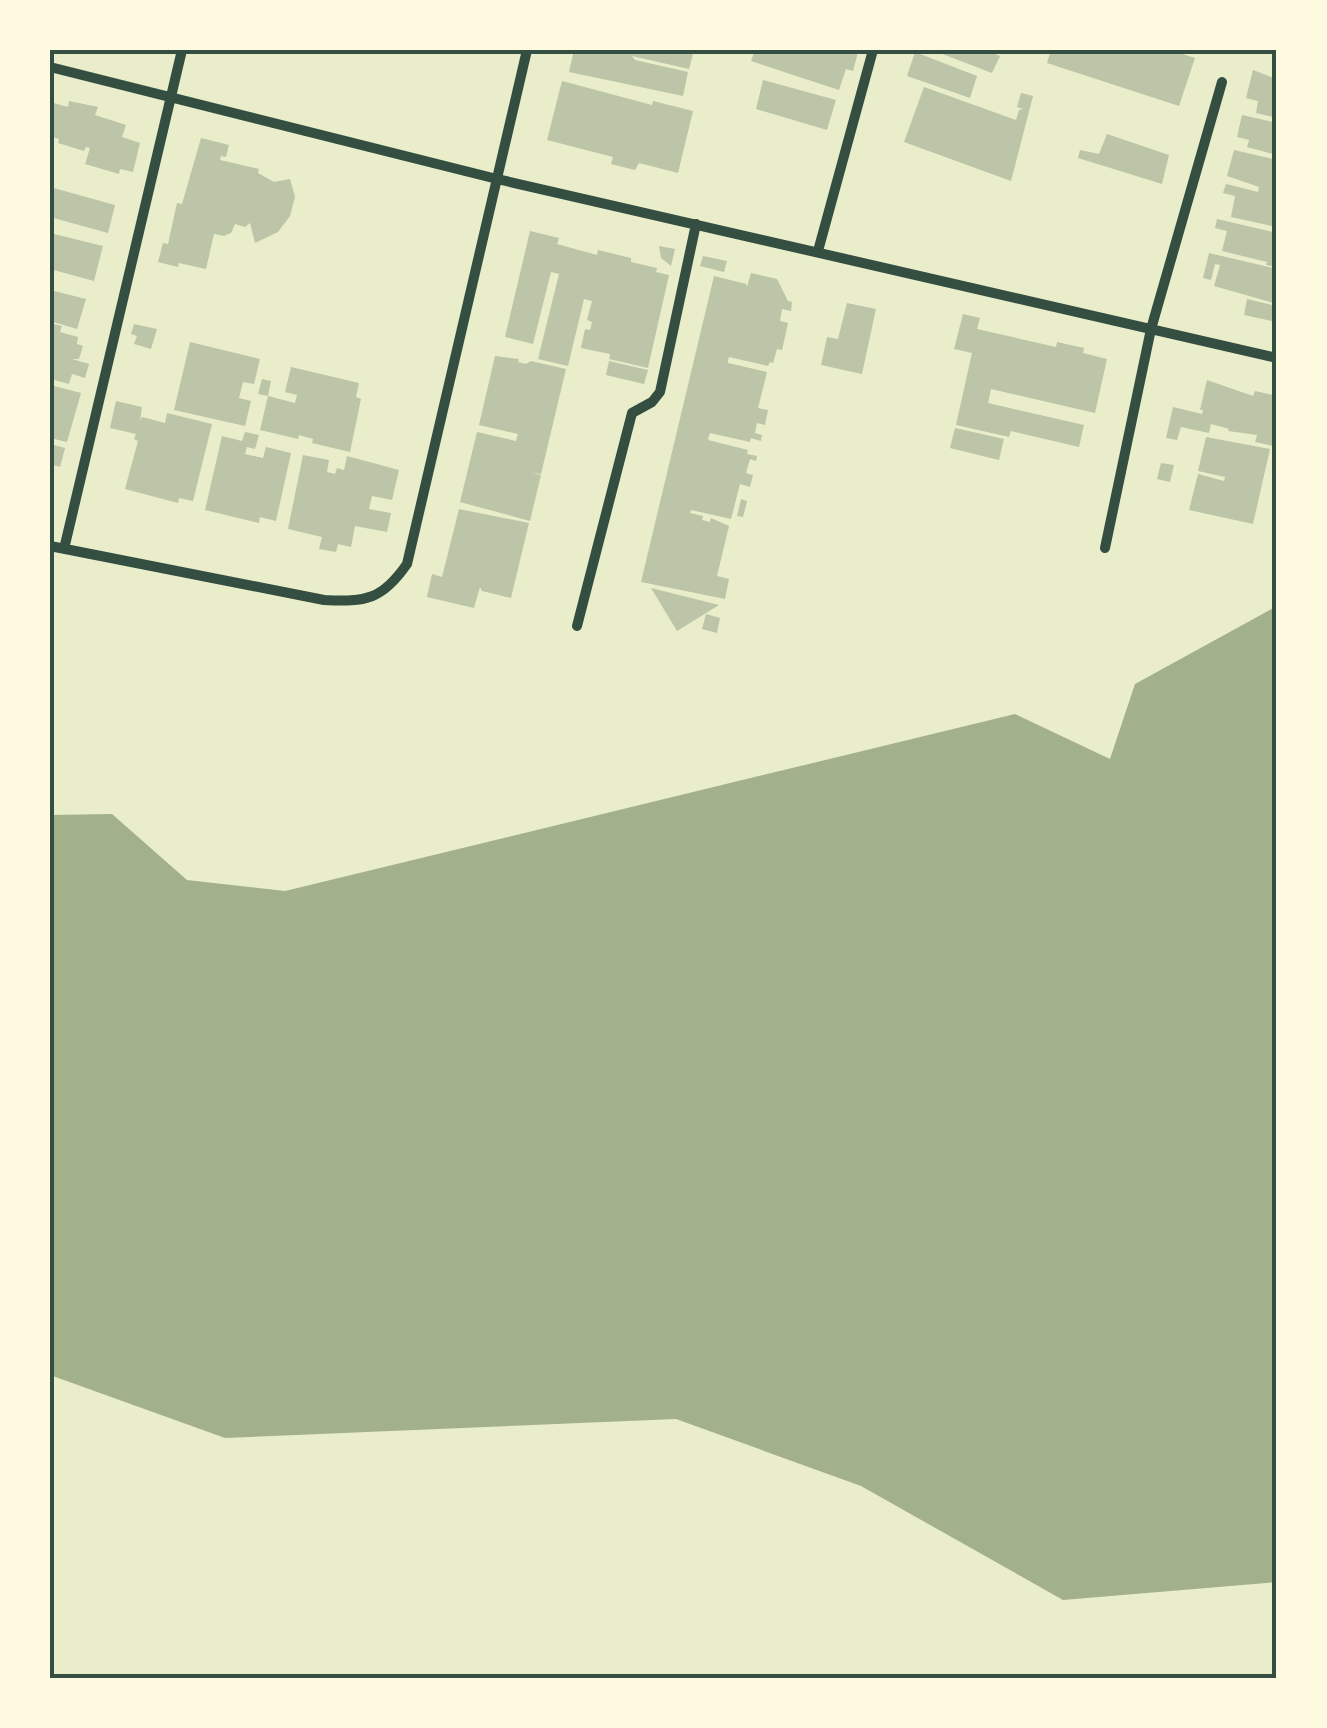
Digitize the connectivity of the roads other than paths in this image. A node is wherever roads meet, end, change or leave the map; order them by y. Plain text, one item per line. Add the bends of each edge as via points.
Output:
1 (182, 50) edge
2 (527, 50) edge
3 (873, 50) edge
4 (50, 66) edge
5 (1222, 82) dead end
6 (170, 99) junction
7 (497, 179) junction
8 (696, 224) junction
9 (818, 251) junction
10 (1151, 329) junction
11 (1277, 358) edge
12 (50, 546) edge
13 (64, 548) junction
14 (1104, 548) dead end
15 (577, 626) dead end

1 - 6 street
2 - 7 street
3 - 9 street
4 - 6 street
5 - 10 street
6 - 7 street
6 - 13 street
7 - 8 street
7 - 13 street via 407,564 378,596 324,600
8 - 9 street
8 - 15 street via 660,392 632,414
9 - 10 street
10 - 11 street
10 - 14 street
12 - 13 street

